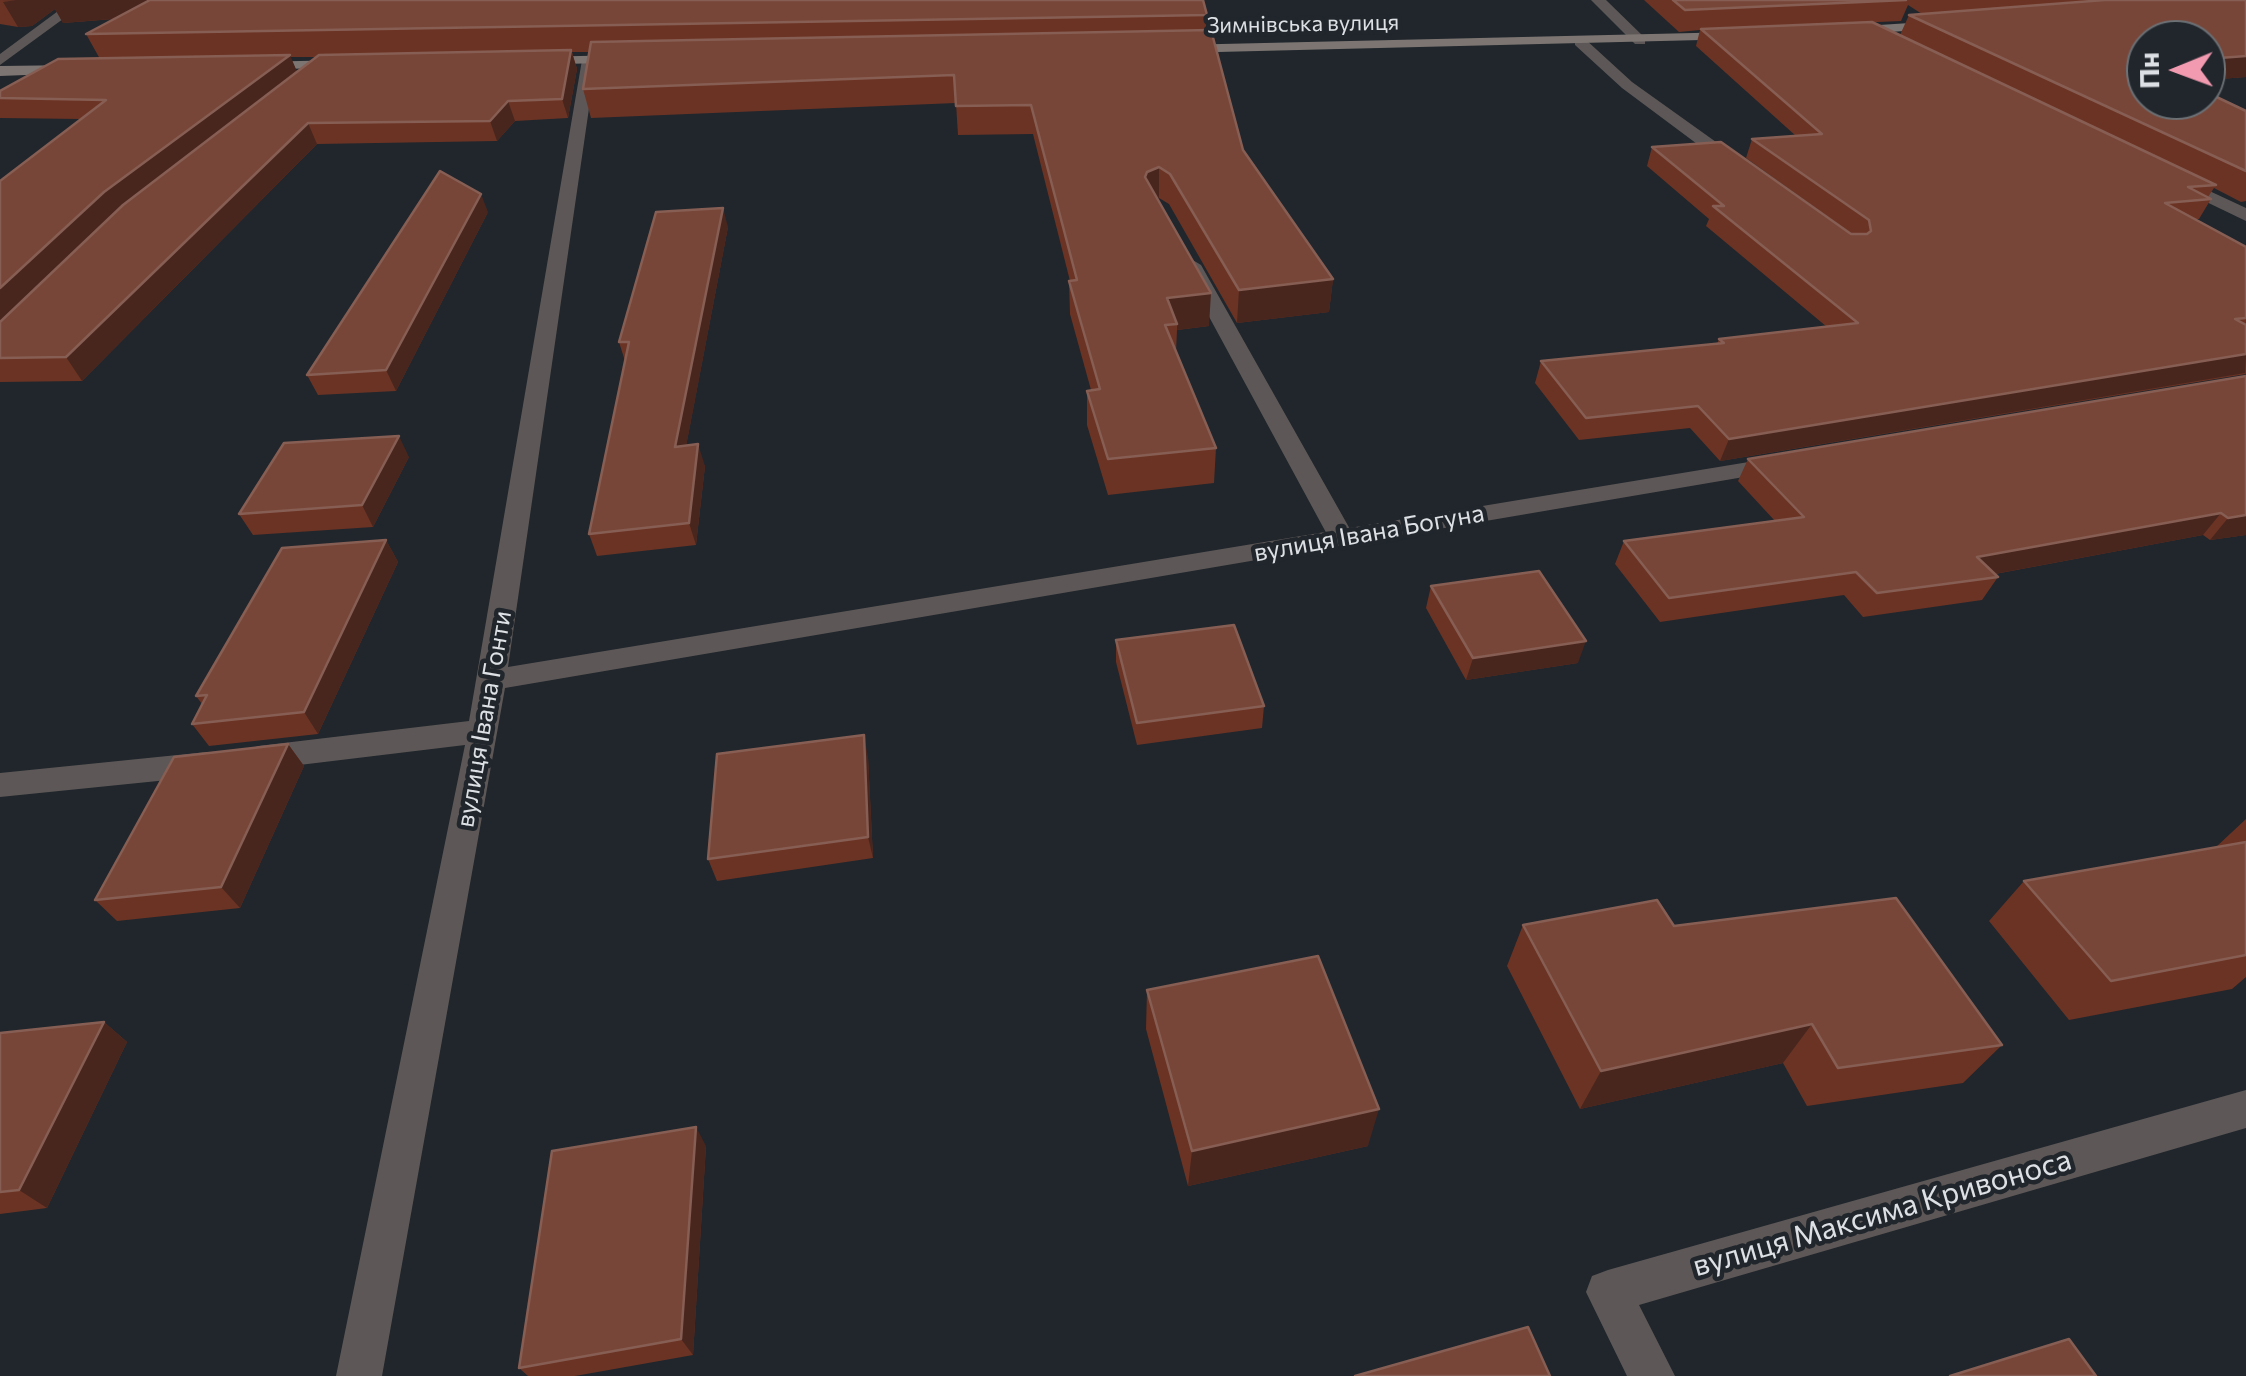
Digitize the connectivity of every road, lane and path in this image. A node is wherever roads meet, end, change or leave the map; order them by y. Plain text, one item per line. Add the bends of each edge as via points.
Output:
1 (82, 0) edge
2 (1598, 0) edge
3 (1906, 14) edge
4 (1964, 24) edge
5 (1927, 26) junction
6 (1869, 30) junction
7 (1832, 32) edge
8 (1757, 35) edge
9 (1640, 40) junction
10 (1580, 42) junction
11 (1905, 48) edge
12 (1162, 49) edge
13 (647, 59) edge
14 (589, 60) junction
15 (0, 61) edge
16 (514, 61) edge
17 (363, 64) edge
18 (326, 65) junction
19 (230, 66) edge
20 (96, 69) edge
21 (0, 71) edge
22 (295, 89) edge
23 (2156, 171) edge
24 (1755, 178) edge
25 (2246, 215) edge
26 (1183, 251) edge
27 (1814, 458) edge
28 (1342, 538) junction
29 (492, 680) junction
30 (483, 732) junction
31 (0, 785) edge
32 (2246, 1109) edge
33 (360, 1376) edge
34 (1652, 1376) edge

1 - 15 street
2 - 9 street
3 - 5 street
4 - 5 main road
5 - 6 main road
6 - 7 main road
6 - 11 street
8 - 9 main road, Зимнівська вулиця
9 - 10 main road, Зимнівська вулиця
10 - 12 main road, Зимнівська вулиця
10 - 24 street via 1627,86
13 - 14 main road
14 - 16 main road
14 - 29 street, вулиця Івана Гонти
17 - 18 main road
18 - 19 main road
18 - 22 street
20 - 21 main road
23 - 25 street
26 - 28 street
27 - 28 street, вулиця Івана Богуна
28 - 29 street, вулиця Івана Богуна
29 - 30 street, вулиця Івана Гонти
30 - 31 street
30 - 33 street, вулиця Івана Гонти
32 - 34 street, вулиця Максима Кривоноса via 1608,1292

